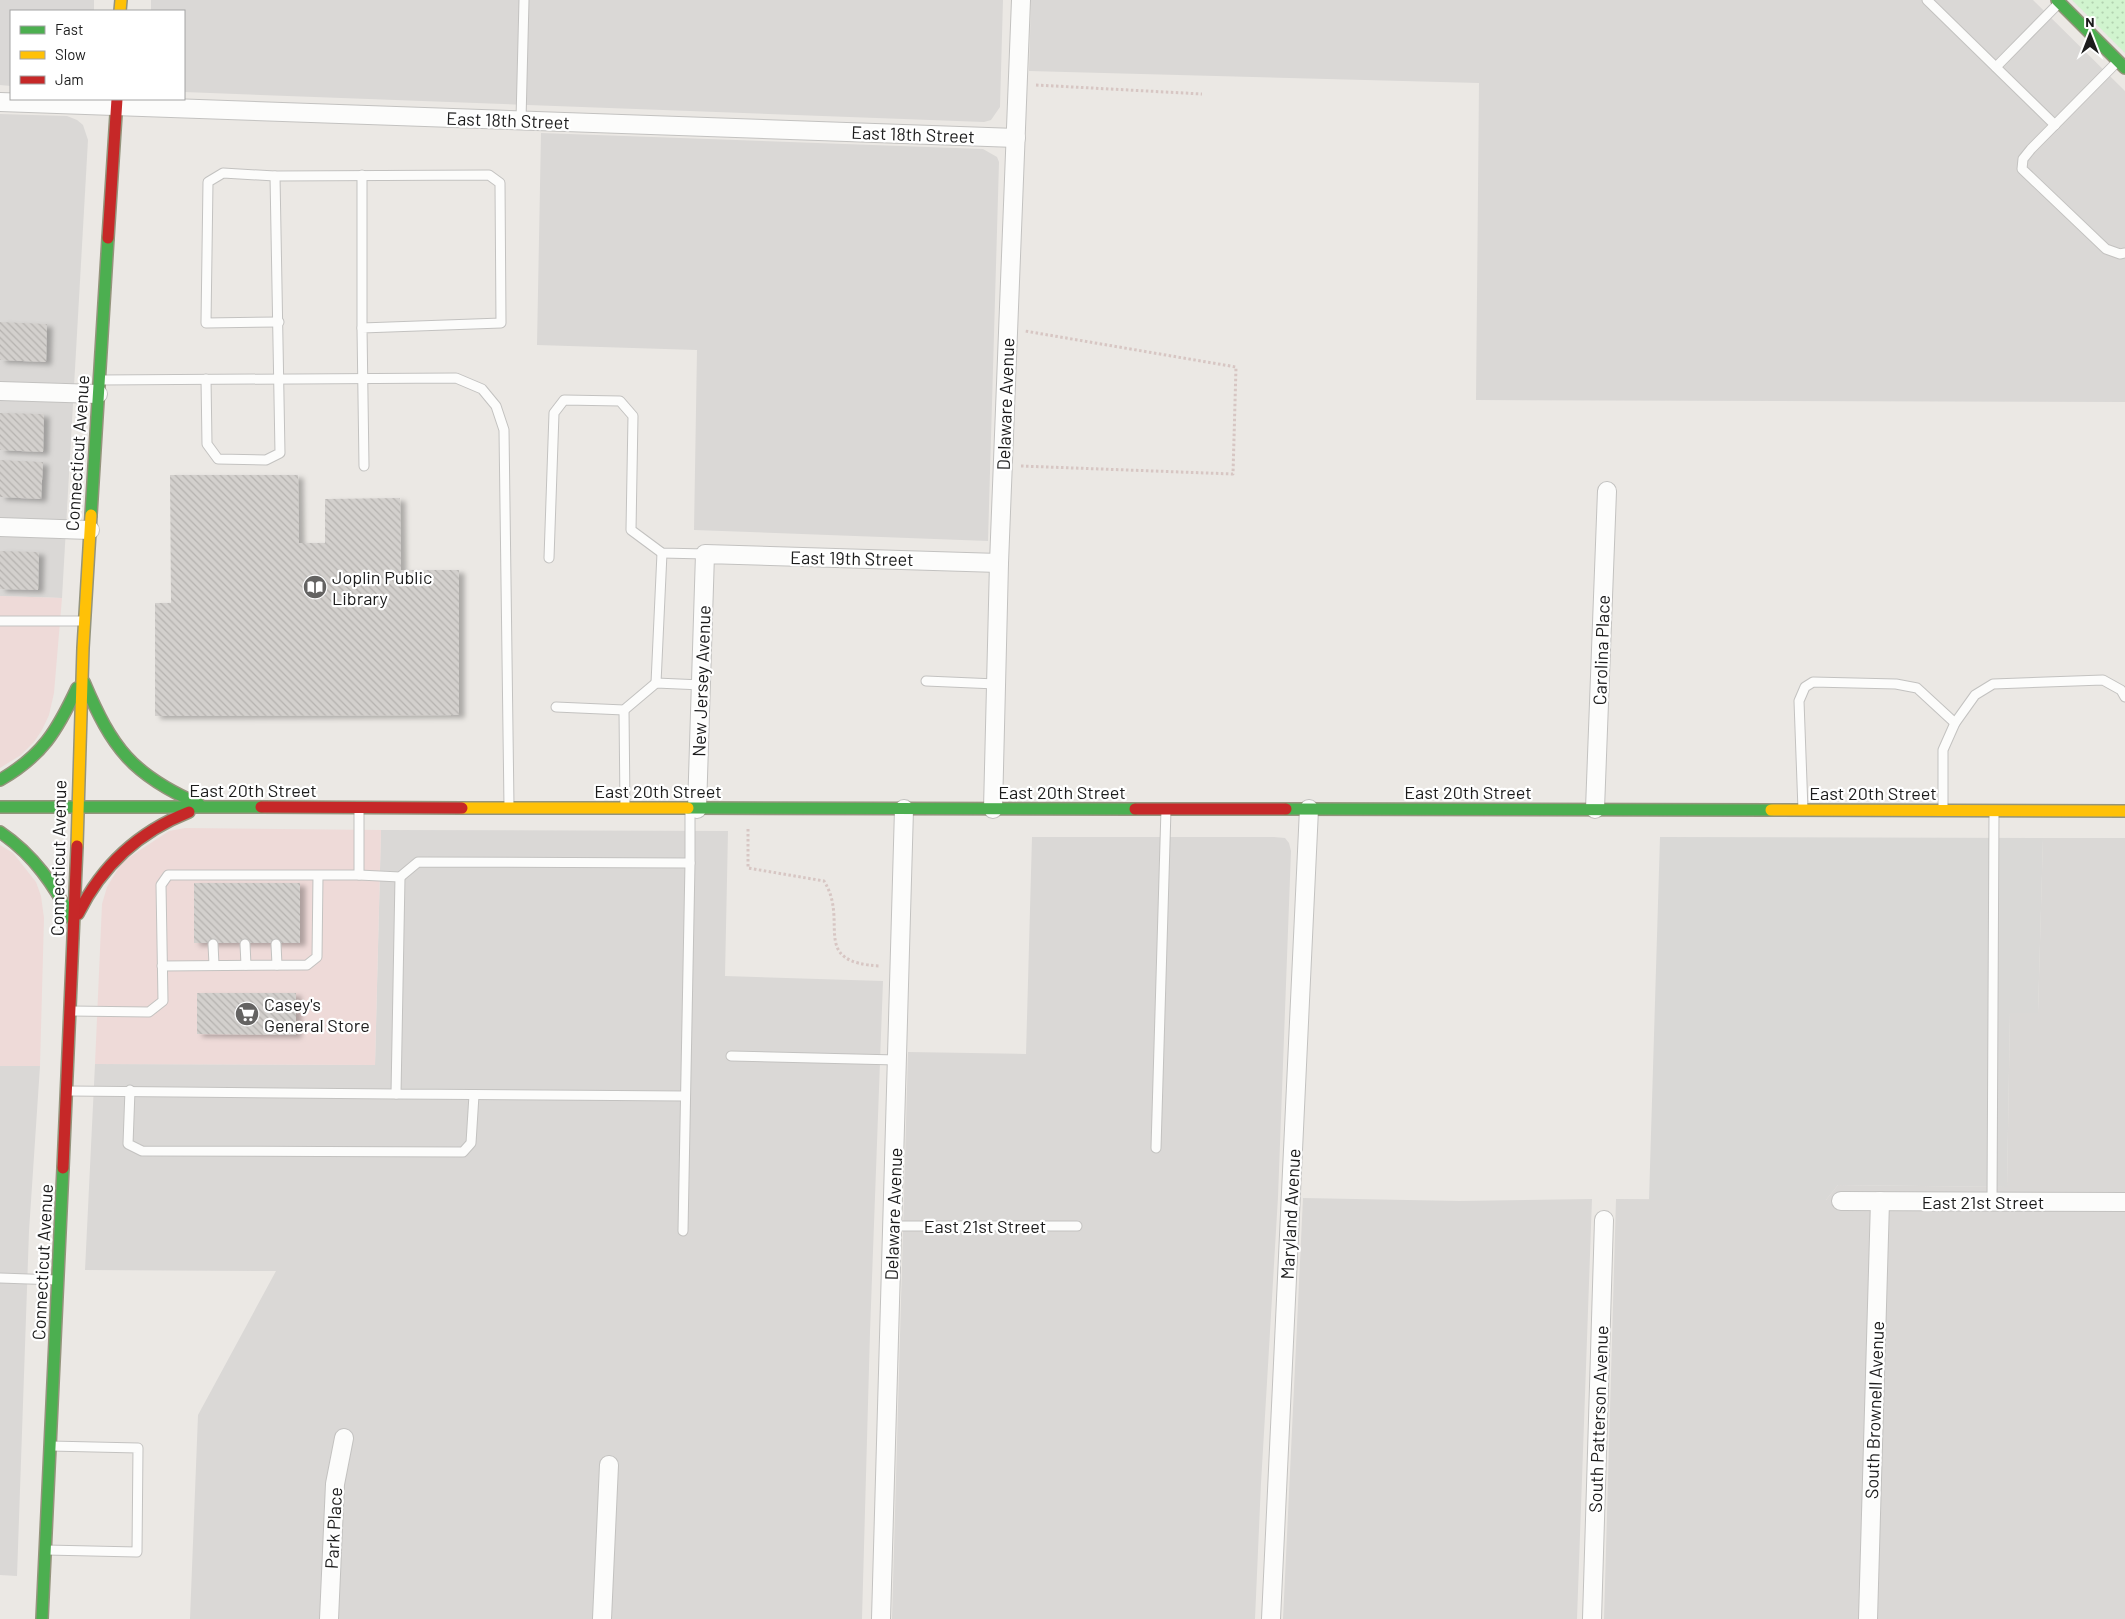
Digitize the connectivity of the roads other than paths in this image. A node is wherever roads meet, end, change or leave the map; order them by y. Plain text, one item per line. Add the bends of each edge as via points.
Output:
1 (524, 0) edge
2 (1021, 0) edge
3 (1927, 0) edge
4 (2058, 1) edge
5 (2122, 65) edge
6 (1996, 67) junction
7 (0, 102) edge
8 (117, 102) edge
9 (521, 120) junction
10 (2055, 125) junction
11 (1016, 138) junction
12 (362, 175) junction
13 (275, 176) junction
14 (2125, 253) edge
15 (279, 322) junction
16 (362, 328) junction
17 (363, 377) junction
18 (206, 378) junction
19 (280, 378) junction
20 (99, 387) junction
21 (0, 391) edge
22 (364, 466) dead end
23 (1607, 491) dead end
24 (0, 527) edge
25 (90, 530) junction
26 (662, 553) junction
27 (705, 554) junction
28 (549, 558) dead end
29 (999, 563) junction
30 (0, 620) edge
31 (84, 621) junction
32 (82, 677) junction
33 (926, 681) dead end
34 (656, 683) junction
35 (996, 684) junction
36 (702, 685) junction
37 (2125, 696) edge
38 (556, 707) dead end
39 (624, 710) junction
40 (1955, 723) junction
41 (0, 780) edge
42 (0, 806) edge
43 (76, 807) junction
44 (205, 807) junction
45 (359, 807) junction
46 (509, 807) junction
47 (625, 808) junction
48 (694, 809) junction
49 (904, 809) junction
50 (993, 809) junction
51 (1166, 809) junction
52 (1309, 809) junction
53 (1595, 809) junction
54 (1803, 810) junction
55 (1943, 810) junction
56 (1994, 810) junction
57 (2125, 811) edge
58 (0, 832) edge
59 (690, 864) junction
60 (359, 875) junction
61 (244, 876) junction
62 (275, 876) junction
63 (318, 876) junction
64 (400, 877) junction
65 (244, 886) dead end
66 (275, 886) dead end
67 (74, 923) junction
68 (213, 944) dead end
69 (245, 944) dead end
70 (276, 944) dead end
71 (277, 965) junction
72 (162, 966) junction
73 (214, 966) junction
74 (246, 966) junction
75 (71, 1011) junction
76 (731, 1056) dead end
77 (897, 1060) junction
78 (130, 1090) junction
79 (67, 1091) junction
80 (396, 1094) junction
81 (474, 1095) junction
82 (685, 1096) junction
83 (1156, 1148) dead end
84 (1841, 1200) dead end
85 (1880, 1201) junction
86 (1992, 1202) junction
87 (2125, 1202) edge
88 (1604, 1220) dead end
89 (892, 1226) junction
90 (1077, 1226) dead end
91 (683, 1231) dead end
92 (0, 1278) edge
93 (58, 1280) junction
94 (344, 1438) dead end
95 (50, 1446) junction
96 (609, 1465) dead end
97 (45, 1550) junction
98 (42, 1619) edge
99 (329, 1619) edge
100 (602, 1619) edge
101 (881, 1619) edge
102 (1271, 1619) edge
103 (1592, 1619) edge
104 (1868, 1619) edge

1 - 9 lane
2 - 11 street, Delaware Avenue
3 - 6 lane
4 - 5 main road
4 - 6 lane
5 - 10 lane
6 - 10 lane
7 - 8 street, East 18th Street
8 - 9 street, East 18th Street
8 - 20 main road, Connecticut Avenue
9 - 11 street, East 18th Street
10 - 14 lane via 2023,159 2022,169 2106,249
11 - 29 street, Delaware Avenue
12 - 13 lane
12 - 16 lane
12 - 16 lane via 489,175 500,184 501,313 501,323
13 - 15 lane
13 - 15 lane via 223,174 208,182 206,323
15 - 19 lane
16 - 17 lane
17 - 19 lane
17 - 22 lane
17 - 46 lane via 456,378 482,388 499,414 504,430 505,465
18 - 19 lane
18 - 19 lane via 207,444 218,459 266,460 280,453
18 - 20 lane
20 - 21 street
20 - 25 main road, Connecticut Avenue
23 - 53 street, Carolina Place
24 - 25 street
25 - 31 main road, Connecticut Avenue
26 - 27 lane
26 - 28 lane via 631,530 633,416 620,401 564,400 554,413
26 - 34 lane
27 - 29 street, East 19th Street
27 - 36 street, New Jersey Avenue
29 - 35 street, Delaware Avenue
30 - 31 lane
31 - 32 main road, Connecticut Avenue
32 - 41 main road via 51,741 29,763
32 - 43 main road, Connecticut Avenue
32 - 44 main road via 106,730 132,765 157,784
33 - 35 lane
34 - 36 lane
34 - 39 lane
35 - 50 street, Delaware Avenue
36 - 48 street, New Jersey Avenue
37 - 40 lane via 2122,690 2103,680 1992,684 1975,695
38 - 39 lane
39 - 47 lane
40 - 54 lane via 1917,688 1896,684 1813,682 1805,687 1800,701
40 - 55 lane via 1943,750
42 - 43 main road, East 20th Street
43 - 44 main road, East 20th Street
43 - 67 main road, Connecticut Avenue
44 - 45 main road, East 20th Street
44 - 67 main road via 160,824 137,838 96,880
45 - 46 main road, East 20th Street
45 - 60 lane
46 - 47 main road, East 20th Street
47 - 48 main road, East 20th Street
48 - 49 main road, East 20th Street
48 - 59 lane
49 - 50 main road, East 20th Street
49 - 77 street, Delaware Avenue
50 - 51 main road, East 20th Street
51 - 52 main road, East 20th Street
51 - 83 lane
52 - 53 main road, East 20th Street
52 - 102 street, Maryland Avenue
53 - 54 main road, East 20th Street
54 - 55 main road, East 20th Street
55 - 56 main road, East 20th Street
56 - 57 main road, East 20th Street
56 - 86 lane
58 - 67 main road via 31,856 62,898
59 - 64 lane via 418,862
59 - 82 lane
60 - 63 lane
60 - 64 lane
61 - 62 lane
61 - 65 lane
61 - 72 lane via 211,880 168,875 161,885
62 - 63 lane
62 - 66 lane
63 - 71 lane via 317,957 307,965
64 - 80 lane
67 - 75 main road, Connecticut Avenue
68 - 73 lane
69 - 74 lane
70 - 71 lane
71 - 74 lane
72 - 73 lane
72 - 75 lane via 163,1001 149,1012
73 - 74 lane
75 - 79 main road, Connecticut Avenue
76 - 77 lane
77 - 89 street, Delaware Avenue
78 - 79 lane
78 - 80 lane
78 - 81 lane via 128,1144 142,1151 463,1152 471,1143
79 - 93 main road, Connecticut Avenue
80 - 81 lane
81 - 82 lane
82 - 91 lane
84 - 85 street, East 21st Street
85 - 86 street, East 21st Street
85 - 104 street, South Brownell Avenue
86 - 87 street, East 21st Street
88 - 103 street, South Patterson Avenue
89 - 90 lane, East 21st Street
89 - 101 street, Delaware Avenue
92 - 93 lane
93 - 95 main road, Connecticut Avenue
94 - 99 street, Park Place via 335,1484
95 - 97 main road, Connecticut Avenue
95 - 97 lane via 138,1448 137,1552
96 - 100 street
97 - 98 main road, Connecticut Avenue

